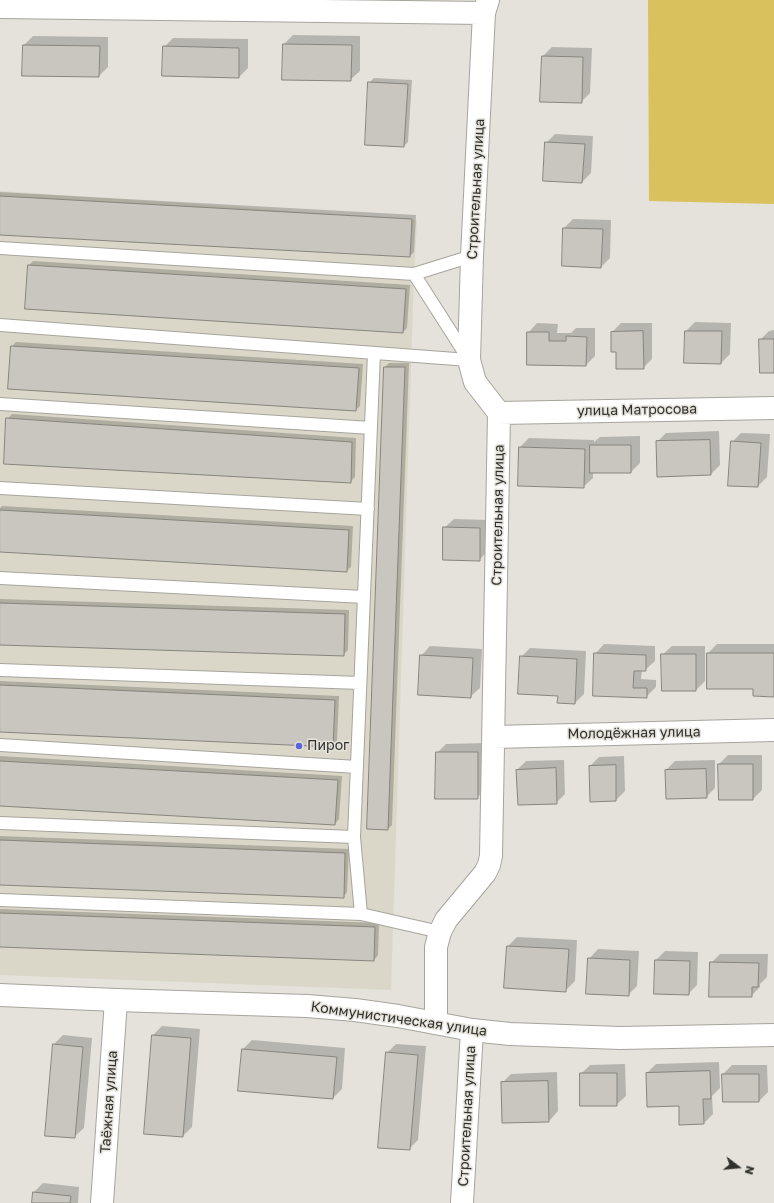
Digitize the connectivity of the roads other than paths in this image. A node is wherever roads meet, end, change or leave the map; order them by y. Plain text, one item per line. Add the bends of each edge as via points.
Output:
1 (486, 6) edge
2 (0, 7) edge
3 (0, 248) edge
4 (472, 256) junction
5 (414, 274) junction
6 (0, 325) edge
7 (374, 353) junction
8 (469, 360) junction
9 (0, 404) edge
10 (774, 408) edge
11 (499, 413) junction
12 (371, 428) junction
13 (0, 488) edge
14 (368, 509) junction
15 (0, 578) edge
16 (364, 597) junction
17 (0, 670) edge
18 (360, 683) junction
19 (774, 730) edge
20 (494, 737) junction
21 (0, 745) edge
22 (356, 767) junction
23 (0, 823) edge
24 (354, 837) junction
25 (0, 900) edge
26 (360, 914) junction
27 (440, 932) junction
28 (0, 995) edge
29 (116, 1000) junction
30 (436, 1023) junction
31 (472, 1030) junction
32 (774, 1035) edge
33 (102, 1203) edge
34 (462, 1203) edge

1 - 2 street
1 - 4 street, Строительная улица
3 - 5 lane
4 - 5 lane
4 - 8 street, Строительная улица
5 - 8 lane
6 - 7 lane
7 - 8 lane
7 - 12 lane
8 - 11 street, Строительная улица via 475,382
9 - 12 lane
10 - 11 street, улица Матросова
11 - 20 street, Строительная улица
12 - 14 lane
13 - 14 lane
14 - 16 lane
15 - 16 lane
16 - 18 lane
17 - 18 lane
18 - 22 lane
19 - 20 street, Молодёжная улица
20 - 27 street, Строительная улица via 489,864 485,873 446,920
21 - 22 lane
22 - 24 lane
23 - 24 lane
24 - 26 lane
25 - 26 lane
26 - 27 lane
27 - 30 street, Строительная улица via 436,947
28 - 29 street, Коммунистическая улица
29 - 30 street, Коммунистическая улица via 307,1006 355,1010
29 - 33 street, Таёжная улица
30 - 31 street, Коммунистическая улица
31 - 32 street, Коммунистическая улица via 620,1038
31 - 34 street, Строительная улица

